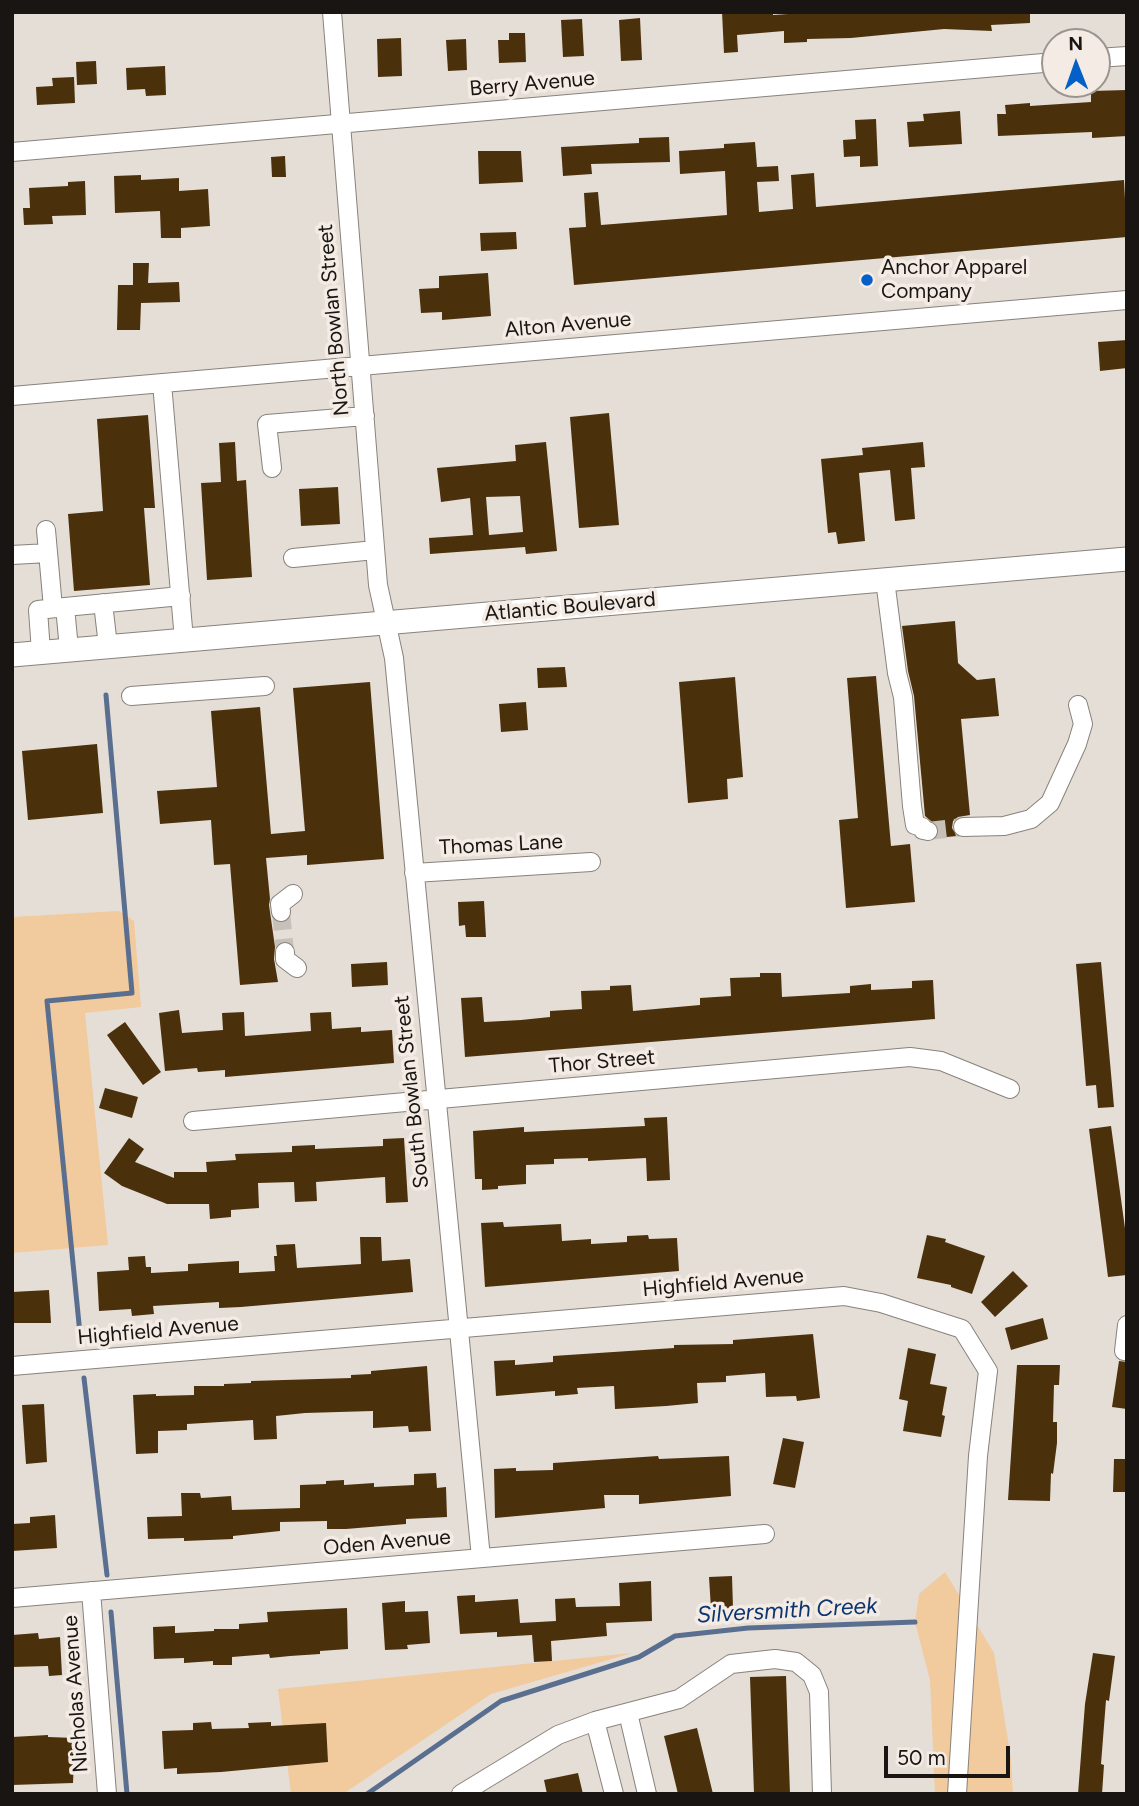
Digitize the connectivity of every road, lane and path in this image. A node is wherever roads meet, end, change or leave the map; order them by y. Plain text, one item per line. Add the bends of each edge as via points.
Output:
1 (332, 12) edge
2 (1041, 63) edge
3 (341, 124) junction
4 (12, 152) edge
5 (1127, 300) edge
6 (362, 366) junction
7 (162, 383) junction
8 (12, 396) edge
9 (365, 416) junction
10 (272, 468) dead end
11 (46, 530) dead end
12 (375, 550) junction
13 (48, 554) junction
14 (12, 555) edge
15 (293, 558) dead end
16 (1127, 559) edge
17 (885, 580) junction
18 (181, 596) junction
19 (103, 603) junction
20 (59, 608) junction
21 (387, 623) junction
22 (184, 640) junction
23 (108, 646) junction
24 (69, 649) junction
25 (41, 652) junction
26 (12, 654) edge
27 (265, 686) dead end
28 (131, 696) dead end
29 (1078, 705) dead end
30 (963, 827) tunnel mouth
31 (928, 831) dead end
32 (591, 862) dead end
33 (414, 873) junction
34 (293, 894) dead end
35 (281, 912) tunnel mouth
36 (285, 951) tunnel mouth
37 (297, 968) dead end
38 (1010, 1089) dead end
39 (436, 1100) junction
40 (193, 1121) dead end
41 (1127, 1325) edge
42 (458, 1329) junction
43 (1127, 1351) edge
44 (12, 1366) edge
45 (765, 1534) dead end
46 (481, 1558) junction
47 (91, 1591) junction
48 (12, 1598) edge
49 (628, 1713) junction
50 (595, 1721) junction
51 (107, 1794) edge
52 (461, 1794) edge
53 (614, 1794) edge
54 (647, 1794) edge
55 (822, 1794) edge
56 (957, 1794) edge

1 - 3 street, North Bowlan Street
2 - 3 street, Berry Avenue
3 - 4 street, Berry Avenue
3 - 6 street, North Bowlan Street
5 - 6 street, Alton Avenue
6 - 7 street, Alton Avenue
6 - 9 street, North Bowlan Street
7 - 8 street, Alton Avenue
7 - 18 street
9 - 10 street via 267,424
9 - 12 street, North Bowlan Street
11 - 13 street
12 - 15 street
12 - 21 street, North Bowlan Street
13 - 14 street
13 - 20 street
16 - 17 main road, Atlantic Boulevard
17 - 21 main road, Atlantic Boulevard
17 - 31 street via 903,697 915,825
18 - 19 street
18 - 22 street
19 - 20 street
19 - 23 street
20 - 24 street
20 - 25 street via 38,610
21 - 22 main road, Atlantic Boulevard
21 - 33 street, South Bowlan Street
22 - 23 main road, Atlantic Boulevard
23 - 24 main road, Atlantic Boulevard
24 - 25 main road, Atlantic Boulevard
25 - 26 main road, Atlantic Boulevard
27 - 28 street
29 - 30 street via 1083,724 1049,803 1031,819 1004,826
32 - 33 street, Thomas Lane
33 - 39 street, South Bowlan Street
34 - 35 street via 280,904
36 - 37 street via 285,959
38 - 39 street, Thor Street via 942,1061 910,1057
39 - 40 street, Thor Street
39 - 42 street, South Bowlan Street
41 - 43 street
42 - 44 street, Highfield Avenue
42 - 46 street, South Bowlan Street
42 - 56 street, Highfield Avenue via 844,1296 962,1329 988,1371 978,1456
45 - 46 street, Oden Avenue
46 - 47 street, Oden Avenue
47 - 48 street, Oden Avenue
47 - 51 street, Nicholas Avenue
49 - 50 street
49 - 54 street
49 - 55 street via 679,1699 731,1664 775,1659 796,1662 812,1675 819,1692
50 - 52 street via 558,1735
50 - 53 street

